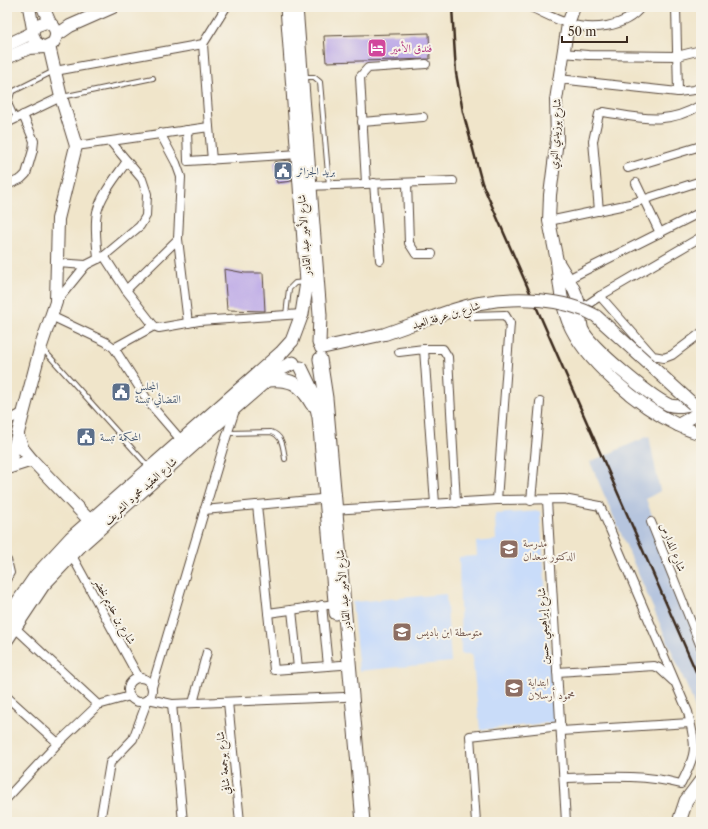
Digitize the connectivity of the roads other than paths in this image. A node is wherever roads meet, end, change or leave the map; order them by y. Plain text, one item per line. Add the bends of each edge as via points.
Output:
1 (29, 7) edge
2 (42, 7) edge
3 (113, 7) edge
4 (226, 7) edge
5 (287, 7) edge
6 (296, 7) edge
7 (530, 7) edge
8 (574, 7) edge
9 (641, 7) edge
10 (676, 7) edge
11 (568, 24) junction
12 (53, 28) junction
13 (32, 31) junction
14 (203, 44) junction
15 (7, 45) edge
16 (46, 46) junction
17 (701, 50) edge
18 (562, 53) junction
19 (677, 56) junction
20 (7, 58) edge
21 (426, 64) dead end
22 (55, 71) junction
23 (302, 77) junction
24 (154, 78) dead end
25 (559, 79) junction
26 (701, 87) edge
27 (678, 92) junction
28 (61, 97) junction
29 (701, 106) edge
30 (423, 116) dead end
31 (20, 117) junction
32 (362, 122) junction
33 (7, 123) edge
34 (210, 127) junction
35 (187, 130) junction
36 (160, 133) junction
37 (111, 142) junction
38 (76, 146) junction
39 (701, 146) edge
40 (299, 154) junction
41 (212, 160) junction
42 (127, 161) junction
43 (188, 161) junction
44 (176, 163) junction
45 (628, 168) dead end
46 (453, 181) dead end
47 (701, 181) edge
48 (370, 183) junction
49 (407, 183) junction
50 (636, 183) dead end
51 (7, 185) edge
52 (329, 185) junction
53 (305, 186) junction
54 (643, 200) junction
55 (599, 212) junction
56 (701, 212) edge
57 (549, 221) junction
58 (660, 233) junction
59 (701, 237) edge
60 (178, 239) junction
61 (432, 254) dead end
62 (101, 257) junction
63 (380, 260) dead end
64 (556, 261) junction
65 (57, 263) junction
66 (86, 265) junction
67 (568, 279) junction
68 (307, 282) junction
69 (126, 290) junction
70 (600, 296) junction
71 (56, 302) junction
72 (579, 310) junction
73 (302, 314) junction
74 (286, 315) junction
75 (51, 316) junction
76 (472, 316) dead end
77 (569, 322) junction
78 (188, 323) junction
79 (154, 326) junction
80 (701, 333) edge
81 (291, 342) junction
82 (41, 346) junction
83 (114, 348) junction
84 (424, 349) junction
85 (320, 350) junction
86 (399, 352) dead end
87 (297, 366) junction
88 (267, 380) junction
89 (540, 402) dead end
90 (238, 404) junction
91 (698, 408) edge
92 (24, 412) junction
93 (319, 417) junction
94 (7, 421) edge
95 (678, 426) junction
96 (227, 433) junction
97 (701, 434) edge
98 (18, 436) junction
99 (181, 440) junction
100 (285, 459) dead end
101 (32, 460) junction
102 (8, 465) edge
103 (150, 468) junction
104 (497, 500) junction
105 (547, 500) junction
106 (531, 501) junction
107 (456, 503) junction
108 (331, 504) junction
109 (435, 504) junction
110 (257, 505) junction
111 (204, 510) junction
112 (90, 521) junction
113 (651, 522) dead end
114 (71, 554) junction
115 (9, 560) dead end
116 (7, 582) edge
117 (329, 605) junction
118 (292, 610) junction
119 (268, 613) junction
120 (11, 618) edge
121 (7, 639) edge
122 (701, 647) edge
123 (207, 652) dead end
124 (334, 666) junction
125 (298, 668) junction
126 (557, 672) junction
127 (139, 678) junction
128 (675, 683) junction
129 (152, 687) junction
130 (130, 696) junction
131 (7, 697) edge
132 (344, 697) junction
133 (148, 699) junction
134 (193, 702) junction
135 (228, 702) junction
136 (98, 704) junction
137 (172, 704) junction
138 (690, 723) junction
139 (561, 729) junction
140 (58, 743) junction
141 (564, 778) junction
142 (701, 781) edge
143 (7, 798) edge
144 (100, 822) edge
145 (183, 822) edge
146 (240, 822) edge
147 (354, 822) edge
148 (363, 822) edge
149 (476, 822) edge
150 (566, 822) edge
151 (679, 822) edge

1 - 13 street
2 - 12 street
3 - 12 street via 70,26
4 - 14 street
5 - 40 main road, شارع الأمير عبد القادر
6 - 23 main road, شارع الأمير عبد القادر
7 - 11 street
8 - 11 street, شارع بوزيدي النوي
9 - 11 street via 620,24 602,27
10 - 19 street
11 - 18 street, شارع بوزيدي النوي
12 - 13 street via 42,22
12 - 16 street via 53,43
13 - 15 street
13 - 16 street via 35,42
14 - 22 street
14 - 34 street
16 - 20 street via 29,48
16 - 22 street
17 - 19 street
18 - 19 street via 588,56
18 - 25 street, شارع بوزيدي النوي
19 - 27 street
21 - 32 street via 368,68 362,72
22 - 28 street
22 - 31 lane via 12,92 9,103
23 - 52 lane via 314,77 320,82
23 - 53 main road, شارع الأمير عبد القادر
24 - 28 lane
25 - 27 street
25 - 57 street, شارع بوزيدي النوي via 556,100 557,140
26 - 27 street
28 - 31 street
28 - 38 street
29 - 55 street via 686,114 651,120 604,112 599,114 593,141
30 - 32 street
31 - 33 street
31 - 51 street via 34,141 34,150 26,174
32 - 48 street
34 - 35 street
34 - 41 street
35 - 36 street
35 - 43 street
36 - 37 street
36 - 44 street
37 - 38 street
37 - 42 street
38 - 65 street via 58,219
39 - 45 street
40 - 41 street
40 - 53 main road, شارع الأمير عبد القادر
41 - 43 street
42 - 62 street via 102,198 98,212 96,227
42 - 62 street via 146,186 146,216 140,226
43 - 44 street
44 - 60 street via 181,194
46 - 49 street
47 - 54 street
48 - 49 street
48 - 52 street
48 - 63 street
49 - 61 street via 409,243 416,254
50 - 54 street
52 - 53 street
53 - 68 main road, شارع الأمير عبد القادر
53 - 85 main road, شارع الأمير عبد القادر via 320,315
54 - 55 street
54 - 58 street
55 - 57 street
56 - 58 street
57 - 64 street, شارع بوزيدي النوي
58 - 67 street
59 - 70 street
60 - 69 street
60 - 78 street
62 - 66 street
62 - 69 street
64 - 67 street, شارع بوزيدي النوي
64 - 77 street, شارع بوزيدي النوي via 562,300
65 - 66 street
65 - 71 street
66 - 71 street
67 - 72 street, شارع بوزيدي النوي via 576,294
68 - 73 main road, شارع الأمير عبد القادر
68 - 74 lane via 295,283 289,289
69 - 79 street
70 - 72 street
70 - 80 street via 653,356 664,358 672,355
71 - 75 street
72 - 77 street
72 - 91 street, شارع بوزيدي النوي via 582,329 587,336 636,384 670,405
73 - 74 street
73 - 81 main road, شارع الأمير عبد القادر
74 - 78 street
75 - 82 street
75 - 83 street
76 - 104 street via 505,316 510,323
77 - 95 street, شارع بوزيدي النوي via 582,345 615,380 637,399
78 - 79 street via 164,328
79 - 83 street
81 - 85 main road via 295,337 306,334 316,338
81 - 87 main road via 287,351 288,357
81 - 99 main road, شارع العقيد محمود الشريف
82 - 92 street
82 - 103 lane
83 - 99 street via 150,404
84 - 86 street
84 - 107 street via 443,349 448,357
84 - 109 street
85 - 87 main road via 312,367
85 - 91 street, شارع بن عرفة العيد, bridge via 385,334 480,303 547,300 582,308 596,316
85 - 108 main road, شارع الأمير عبد القادر via 326,398
87 - 88 main road, شارع العقيد محمود الشريف via 285,366
87 - 93 main road, شارع الأمير عبد القادر via 314,395
88 - 90 main road, شارع العقيد محمود الشريف
88 - 93 main road via 285,380 296,384 304,391
89 - 106 street
90 - 96 street
90 - 114 main road, شارع العقيد محمود الشريف
91 - 95 street via 692,417
92 - 94 street
92 - 98 street
93 - 108 main road, شارع الأمير عبد القادر
95 - 97 street, شارع بوزيدي النوي
96 - 100 lane via 277,434 281,438
96 - 111 street
98 - 101 street via 23,449
98 - 102 street
99 - 103 main road, شارع العقيد محمود الشريف
101 - 102 street
101 - 112 street
103 - 112 main road, شارع العقيد محمود الشريف
104 - 106 street
104 - 107 street
105 - 106 street
105 - 126 street, شارع إبراهيمي حسين
105 - 128 street via 564,499 600,506
107 - 109 street
108 - 109 street
108 - 110 street
108 - 117 main road, شارع الأمير عبد القادر
108 - 148 main road, شارع الأمير عبد القادر
110 - 111 street
110 - 119 street
111 - 129 street
112 - 120 main road, شارع العقيد محمود الشريف via 43,566
113 - 122 street, شارع المدارس
114 - 120 main road, شارع العقيد محمود الشريف
114 - 127 street, شارع بن خديم لخضر
115 - 116 lane via 12,573
117 - 118 street
117 - 124 main road, شارع الأمير عبد القادر
118 - 119 street
118 - 125 street
119 - 125 street via 274,670
120 - 121 main road, شارع العقيد محمود الشريف
120 - 136 street
123 - 134 street
124 - 125 street
124 - 132 main road, شارع الأمير عبد القادر
126 - 128 street via 654,666
126 - 139 street, شارع إبراهيمي حسين
127 - 129 street via 146,679
127 - 130 street via 129,684
128 - 138 street
129 - 133 street via 152,694
130 - 133 street via 140,702
130 - 136 street
131 - 140 street
132 - 135 street
132 - 147 main road, شارع الأمير عبد القادر
133 - 137 street
133 - 144 street via 133,739 110,763
134 - 135 street
134 - 137 street
135 - 146 street, شارع بوجمعة شافي
136 - 140 street
137 - 145 street
138 - 139 street
138 - 141 street via 695,744 693,760 682,784 647,777
139 - 141 street, شارع إبراهيمي حسين
139 - 149 street via 470,736
140 - 143 street
141 - 150 street, شارع إبراهيمي حسين
142 - 151 main road via 686,801

